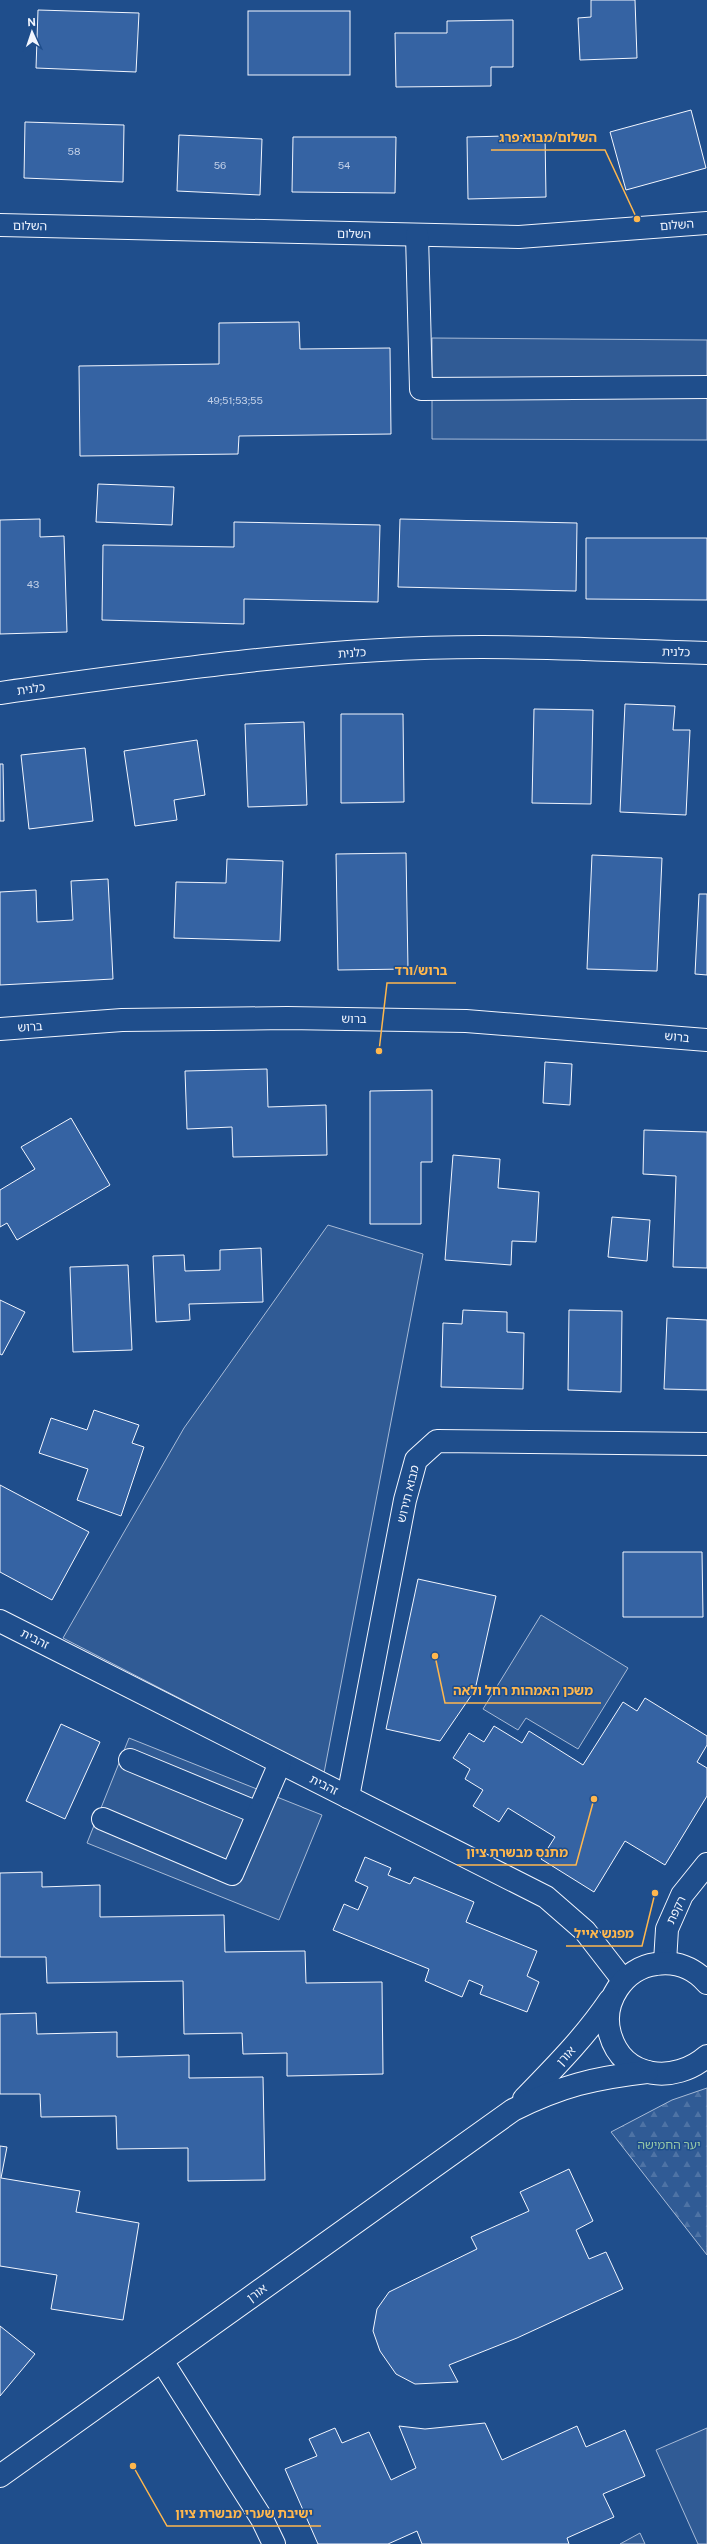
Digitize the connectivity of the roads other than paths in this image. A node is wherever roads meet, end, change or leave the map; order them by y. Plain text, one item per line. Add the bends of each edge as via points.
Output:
1 (707, 223) edge
2 (0, 225) edge
3 (417, 235) junction
4 (707, 387) edge
5 (707, 652) edge
6 (0, 693) edge
7 (0, 1029) edge
8 (707, 1040) edge
9 (707, 1444) edge
10 (0, 1621) edge
11 (130, 1760) dead end
12 (280, 1763) junction
13 (348, 1797) junction
14 (258, 1813) junction
15 (103, 1819) dead end
16 (707, 1864) edge
17 (665, 1962) junction
18 (705, 1979) edge
19 (618, 1989) junction
20 (707, 2056) edge
21 (647, 2072) junction
22 (513, 2110) junction
23 (162, 2361) junction
24 (0, 2476) edge
25 (274, 2544) edge

1 - 3 street, השלום via 519,237
2 - 3 street, השלום
3 - 4 street via 421,389
5 - 6 street, כלנית via 482,647 361,652 205,665
7 - 8 street, ברוש via 122,1020 287,1018 466,1022
9 - 13 street, מבוא תירוש via 437,1441 416,1460 404,1500
10 - 12 street, זהבית
11 - 14 street
12 - 13 street, זהבית
12 - 14 street
13 - 19 street, זהבית via 546,1897 586,1931
14 - 15 street via 232,1874
16 - 17 street, רקפת via 682,1895 667,1929
17 - 18 street via 678,1964
17 - 19 street via 650,1964 635,1971
19 - 21 street via 608,2015 610,2033 617,2050 630,2063
19 - 22 street, אורן via 592,2028 566,2058
20 - 21 street via 696,2066 680,2073 663,2075
21 - 22 street, אורן via 584,2081 546,2094
22 - 23 street, אורן
23 - 24 street, אורן
23 - 25 street via 262,2519

